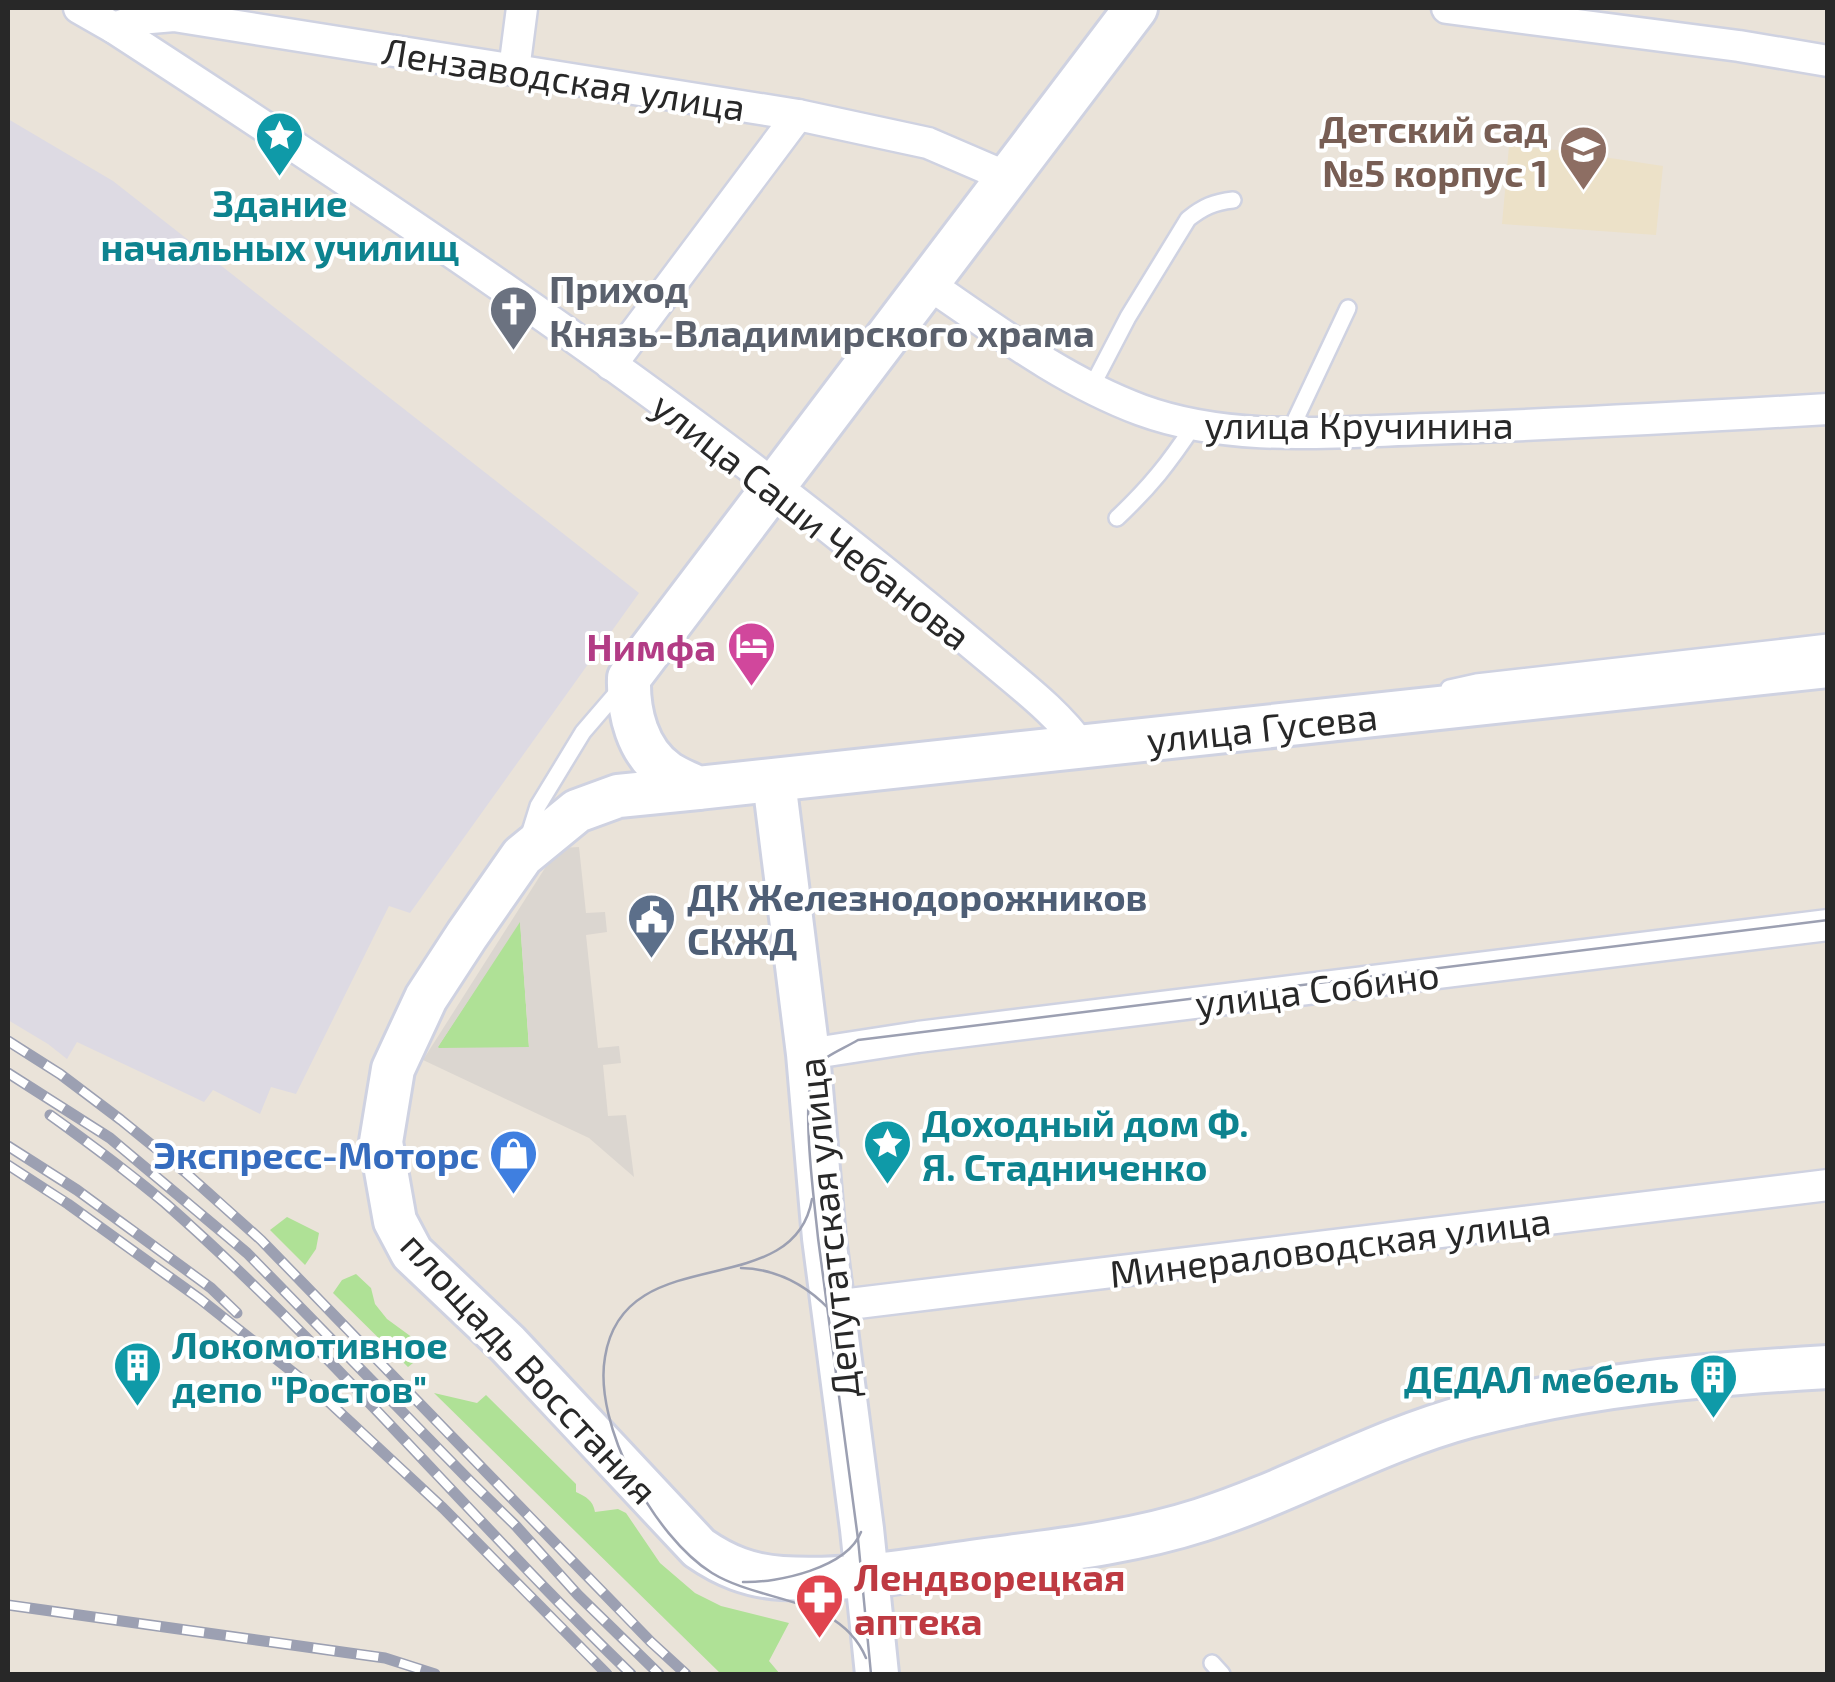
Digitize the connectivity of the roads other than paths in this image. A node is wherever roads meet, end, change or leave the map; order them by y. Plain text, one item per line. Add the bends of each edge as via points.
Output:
1 (79, 8) edge
2 (522, 8) edge
3 (1136, 8) edge
4 (1446, 8) edge
5 (114, 28) junction
6 (1828, 60) edge
7 (514, 70) junction
8 (798, 115) junction
9 (1007, 177) junction
10 (1234, 200) dead end
11 (927, 283) junction
12 (1348, 308) dead end
13 (612, 365) junction
14 (1091, 388) junction
15 (1828, 409) edge
16 (1194, 425) junction
17 (1290, 432) junction
18 (775, 484) junction
19 (1117, 518) dead end
20 (1828, 642) edge
21 (1828, 666) edge
22 (629, 678) junction
23 (1351, 716) junction
24 (1082, 747) junction
25 (774, 781) junction
26 (698, 788) junction
27 (522, 856) junction
28 (1828, 925) edge
29 (808, 1054) junction
30 (1828, 1185) edge
31 (832, 1306) junction
32 (1828, 1367) edge
33 (868, 1576) junction
34 (877, 1674) edge

1 - 5 street, улица Саши Чебанова
2 - 7 street
3 - 9 street
4 - 6 street
5 - 7 street, Лензаводская улица via 174,16
5 - 13 street, улица Саши Чебанова
7 - 8 street, Лензаводская улица
8 - 9 street, Лензаводская улица via 928,143
8 - 13 street
9 - 11 street
10 - 14 lane via 1216,202 1188,220
11 - 14 street, улица Кручинина
11 - 18 street
12 - 17 lane
13 - 18 street, улица Саши Чебанова
14 - 16 street, улица Кручинина
15 - 17 street, улица Кручинина
16 - 17 street, улица Кручинина
16 - 19 lane via 1148,490
18 - 22 street
18 - 24 street, улица Саши Чебанова via 1055,713
20 - 23 lane via 1476,682
21 - 23 street, улица Гусева
22 - 26 street via 628,703 647,750 667,772
22 - 27 lane via 583,732 538,806
23 - 24 street, улица Гусева
24 - 25 street, улица Гусева
25 - 26 street, улица Гусева
25 - 29 street, Депутатская улица
26 - 27 street, улица Гусева via 618,796 577,811
27 - 33 street, площадь Восстания via 426,998 393,1069 382,1142 402,1236 699,1548 754,1574
28 - 29 street, улица Собино
29 - 31 street, Депутатская улица
30 - 31 street, Минераловодская улица
31 - 33 street, Депутатская улица
32 - 33 street, площадь Восстания via 1558,1396 1380,1446 1183,1525
33 - 34 street, Депутатская улица

